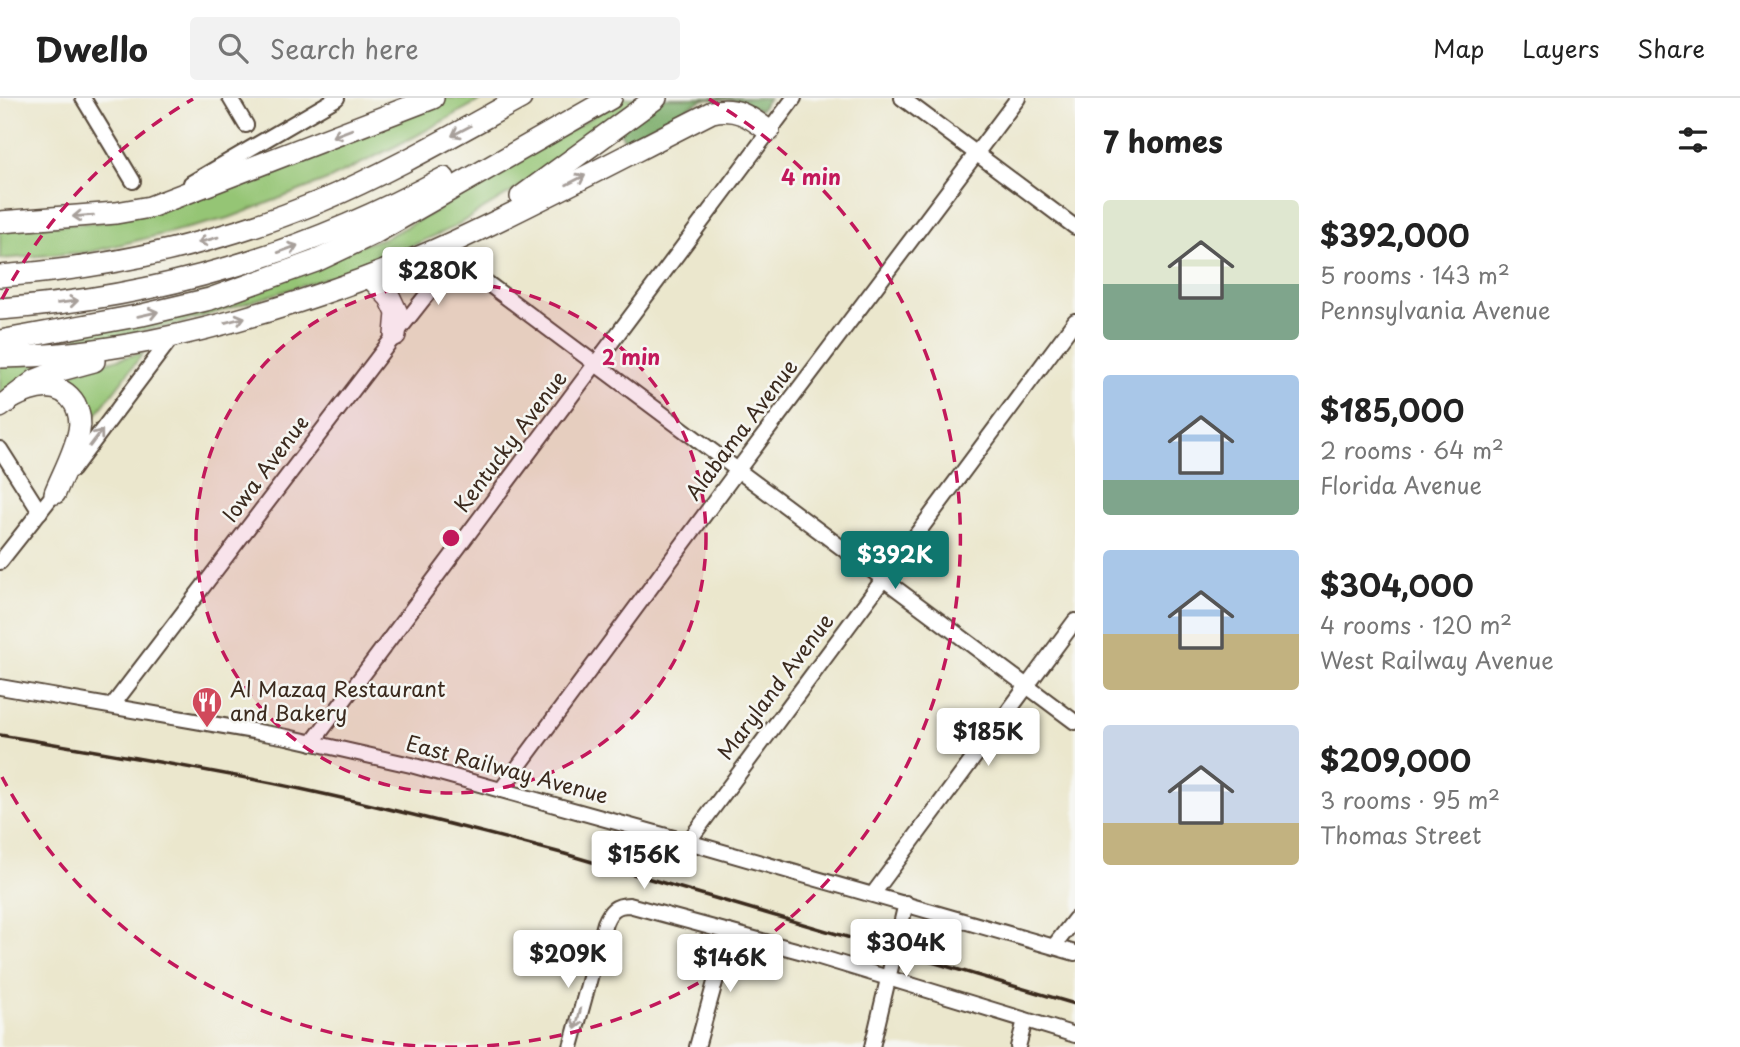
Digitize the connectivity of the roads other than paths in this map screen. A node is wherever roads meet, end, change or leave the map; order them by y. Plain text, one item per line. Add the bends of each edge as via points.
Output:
1 (83, 98) edge
2 (230, 98) edge
3 (337, 98) edge
4 (433, 98) edge
5 (521, 98) edge
6 (588, 98) edge
7 (611, 98) edge
8 (656, 98) edge
9 (794, 98) edge
10 (902, 98) edge
11 (1018, 98) edge
12 (246, 124) dead end
13 (769, 131) junction
14 (977, 154) junction
15 (133, 181) dead end
16 (150, 207) junction
17 (1, 222) edge
18 (1075, 227) edge
19 (471, 233) junction
20 (452, 251) junction
21 (0, 276) edge
22 (370, 277) junction
23 (0, 309) edge
24 (1075, 321) edge
25 (395, 335) junction
26 (172, 337) junction
27 (0, 341) edge
28 (145, 342) junction
29 (0, 357) edge
30 (596, 363) junction
31 (6, 402) edge
32 (0, 449) edge
33 (737, 471) junction
34 (55, 493) junction
35 (40, 512) junction
36 (0, 562) edge
37 (882, 579) junction
38 (1075, 621) edge
39 (1027, 686) junction
40 (0, 687) edge
41 (112, 706) junction
42 (1075, 722) edge
43 (312, 743) junction
44 (501, 790) junction
45 (688, 842) junction
46 (873, 894) junction
47 (906, 904) junction
48 (1075, 919) edge
49 (729, 932) junction
50 (1054, 946) junction
51 (1075, 953) edge
52 (888, 978) junction
53 (1025, 1020) junction
54 (1075, 1035) edge
55 (571, 1047) edge
56 (697, 1047) edge
57 (872, 1047) edge
58 (1018, 1047) edge

1 - 15 street
2 - 12 street
3 - 16 street
4 -> 16 highway
5 -> 21 highway via 370,178 256,225 144,256
23 -> 6 highway via 135,292 284,250 426,188
27 -> 7 highway via 210,299 316,261 373,234
8 - 19 highway
9 - 13 street, Kentucky Avenue
10 - 14 street
11 - 14 street, Alabama Avenue
19 -> 13 highway via 712,112 730,110
13 - 30 street, Kentucky Avenue
14 - 18 street
14 - 33 street, Alabama Avenue
16 -> 17 highway via 116,214
19 - 20 highway
20 - 22 highway
20 - 25 street, Iowa Avenue
20 - 30 street
22 - 25 highway via 397,313
26 -> 22 highway
24 - 37 street, Maryland Avenue
25 - 41 street, Iowa Avenue
26 - 28 highway
34 -> 26 street
28 - 29 highway via 113,349
28 - 31 highway via 47,375
30 - 33 street
30 - 43 street, Kentucky Avenue
31 - 34 highway via 49,387 63,391 78,410 76,440
32 - 35 street
33 - 37 street
33 - 44 street, Alabama Avenue
34 - 35 street
35 - 36 street
37 - 39 street
37 - 45 street, Maryland Avenue
38 - 39 street
39 - 42 street
39 - 46 street
40 - 41 street, East Railway Avenue
41 - 43 street, East Railway Avenue
43 - 44 street, East Railway Avenue
44 - 45 street, East Railway Avenue
45 - 46 street, East Railway Avenue
46 - 47 street, East Railway Avenue
47 - 50 street, East Railway Avenue
47 - 52 street
48 - 50 street
49 - 52 street
49 -> 55 street via 629,905 617,906 599,943
49 - 56 street
50 - 51 street, East Railway Avenue
52 - 53 street
52 - 57 street
53 - 54 street
53 - 58 street

